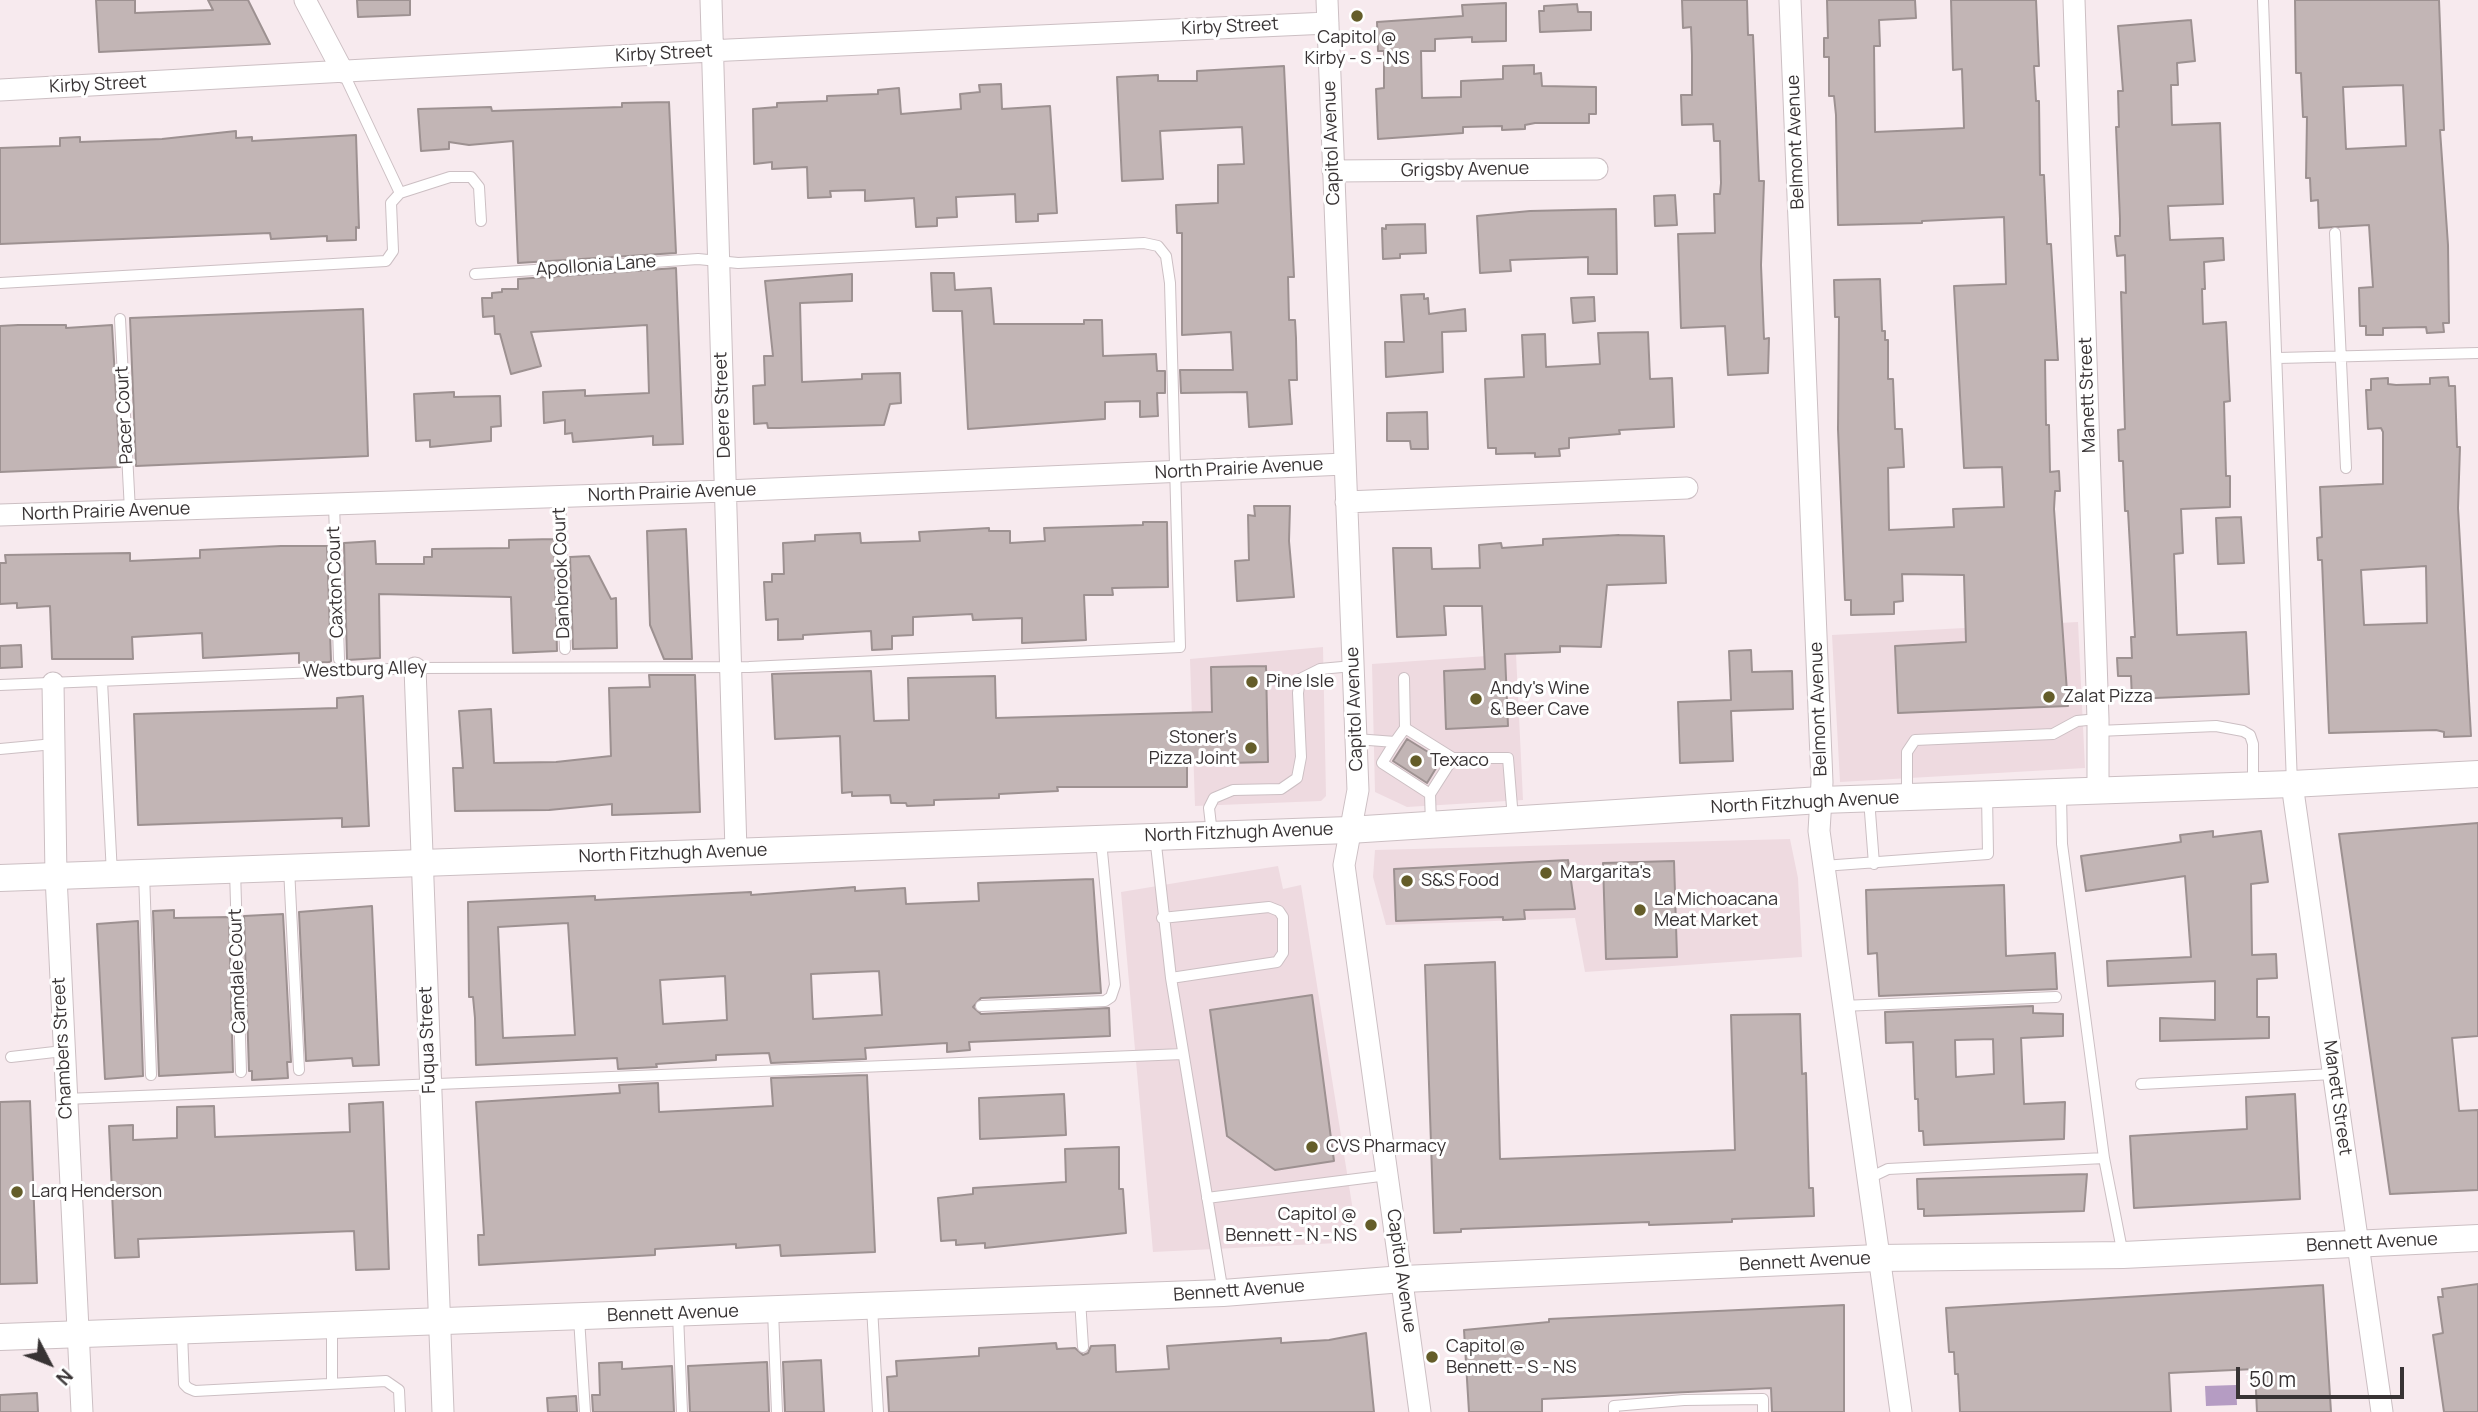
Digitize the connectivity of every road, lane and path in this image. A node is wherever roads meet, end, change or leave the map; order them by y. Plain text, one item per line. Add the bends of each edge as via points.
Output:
1 (305, 0) edge
2 (711, 0) edge
3 (1327, 0) edge
4 (1790, 0) edge
5 (2074, 0) edge
6 (2263, 0) edge
7 (1328, 23) junction
8 (713, 51) junction
9 (342, 72) junction
10 (0, 90) edge
11 (1597, 169) dead end
12 (1333, 172) junction
13 (400, 193) junction
14 (481, 221) dead end
15 (2335, 233) dead end
16 (718, 261) junction
17 (475, 274) dead end
18 (0, 283) edge
19 (120, 319) dead end
20 (2478, 353) edge
21 (2342, 356) junction
22 (2278, 358) junction
23 (1345, 464) junction
24 (2346, 468) dead end
25 (1177, 472) junction
26 (1687, 488) dead end
27 (726, 491) junction
28 (560, 496) junction
29 (1346, 502) junction
30 (334, 504) junction
31 (130, 511) junction
32 (0, 515) edge
33 (565, 649) dead end
34 (339, 659) dead end
35 (1353, 666) junction
36 (730, 667) junction
37 (415, 668) junction
38 (1404, 678) dead end
39 (102, 681) junction
40 (53, 683) junction
41 (0, 685) edge
42 (2098, 725) junction
43 (1405, 728) junction
44 (1356, 739) junction
45 (1395, 742) junction
46 (54, 744) junction
47 (0, 748) edge
48 (1453, 758) junction
49 (2478, 774) edge
50 (2291, 784) junction
51 (2253, 786) junction
52 (2098, 789) junction
53 (2061, 791) junction
54 (1430, 794) junction
55 (1987, 794) junction
56 (1907, 797) junction
57 (1870, 799) junction
58 (1821, 800) junction
59 (1513, 819) junction
60 (1431, 824) junction
61 (1349, 830) junction
62 (1212, 834) junction
63 (1155, 836) junction
64 (1101, 838) junction
65 (736, 851) junction
66 (422, 863) junction
67 (1874, 864) junction
68 (1823, 866) junction
69 (289, 868) junction
70 (235, 870) junction
71 (144, 873) junction
72 (112, 874) junction
73 (56, 876) junction
74 (0, 878) edge
75 (1162, 918) junction
76 (1171, 978) junction
77 (2056, 997) dead end
78 (981, 1006) dead end
79 (1842, 1006) junction
80 (63, 1051) junction
81 (1183, 1054) junction
82 (11, 1057) dead end
83 (299, 1070) dead end
84 (241, 1072) dead end
85 (2333, 1074) junction
86 (151, 1075) dead end
87 (429, 1084) junction
88 (2141, 1084) dead end
89 (65, 1100) junction
90 (2104, 1158) junction
91 (1388, 1175) junction
92 (1867, 1179) junction
93 (1207, 1198) junction
94 (2478, 1238) edge
95 (2357, 1245) junction
96 (2123, 1255) junction
97 (1878, 1258) junction
98 (1403, 1279) junction
99 (1223, 1293) junction
100 (1080, 1299) junction
101 (872, 1307) junction
102 (773, 1311) junction
103 (678, 1314) junction
104 (579, 1318) junction
105 (438, 1324) junction
106 (332, 1327) junction
107 (183, 1332) junction
108 (78, 1335) junction
109 (0, 1337) edge
110 (1083, 1347) dead end
111 (332, 1384) junction
112 (1707, 1400) junction
113 (82, 1412) edge
114 (400, 1412) edge
115 (443, 1412) edge
116 (585, 1412) edge
117 (682, 1412) edge
118 (777, 1412) edge
119 (878, 1412) edge
120 (1420, 1412) edge
121 (1614, 1412) edge
122 (1708, 1412) edge
123 (1763, 1412) edge
124 (1901, 1412) edge
125 (2382, 1412) edge

1 - 9 street
2 - 8 street, Deere Street
3 - 7 street, Capitol Avenue
4 - 58 street, Belmont Avenue
5 - 42 street, Manett Street
6 - 22 lane
7 - 8 street, Kirby Street
7 - 12 street, Capitol Avenue
8 - 9 street, Kirby Street
8 - 16 street, Deere Street
9 - 10 street, Kirby Street
9 - 13 lane
11 - 12 street, Grigsby Avenue
12 - 23 street, Capitol Avenue
13 - 14 lane via 450,177 471,177 479,187
13 - 18 lane via 391,203 393,251 386,261
15 - 21 lane
16 - 17 lane, Apollonia Lane
16 - 25 lane, Apollonia Lane via 1158,246 1166,256 1170,283
16 - 27 street, Deere Street
19 - 31 lane, Pacer Court
20 - 21 lane
21 - 22 lane
21 - 24 lane
22 - 50 lane
23 - 25 street, North Prairie Avenue
23 - 29 street, Capitol Avenue
25 - 27 street, North Prairie Avenue
25 - 36 lane, Westburg Alley via 1180,647
26 - 29 street
27 - 28 street, North Prairie Avenue
27 - 36 street, Deere Street
28 - 30 street, North Prairie Avenue
28 - 33 lane, Danbrook Court
29 - 35 street, Capitol Avenue
30 - 31 street, North Prairie Avenue
30 - 34 lane, Caxton Court
31 - 32 street, North Prairie Avenue
35 - 44 street, Capitol Avenue
35 - 62 lane via 1320,669 1300,679 1297,778 1281,789 1233,790 1214,798 1209,808
36 - 37 lane, Westburg Alley
36 - 65 street, Deere Street
37 - 39 lane, Westburg Alley
37 - 66 street, Fuqua Street
38 - 43 lane
39 - 40 lane, Westburg Alley
39 - 72 lane
40 - 41 lane, Westburg Alley
40 - 46 street, Chambers Street
42 - 51 lane via 2216,726 2243,731 2253,744
42 - 52 street, Manett Street
42 - 56 lane via 2077,721 2053,734 1915,740 1907,752
43 - 45 lane
43 - 48 lane
44 - 45 lane
44 - 61 street, Capitol Avenue via 1358,790
45 - 54 lane via 1382,763
46 - 47 lane
46 - 73 street, Chambers Street
48 - 54 lane
48 - 59 lane via 1508,758
49 - 50 street, North Fitzhugh Avenue
50 - 51 street, North Fitzhugh Avenue
50 - 85 street, Manett Street
51 - 52 street, North Fitzhugh Avenue
52 - 53 street, North Fitzhugh Avenue
53 - 55 street, North Fitzhugh Avenue
53 - 90 lane via 2062,844
54 - 60 lane
55 - 56 street, North Fitzhugh Avenue
55 - 67 lane via 1988,854
56 - 57 street, North Fitzhugh Avenue
57 - 58 street, North Fitzhugh Avenue
57 - 67 lane
58 - 59 street, North Fitzhugh Avenue
58 - 68 street, Belmont Avenue
59 - 60 street, North Fitzhugh Avenue
60 - 61 street, North Fitzhugh Avenue
61 - 62 street, North Fitzhugh Avenue
61 - 91 street, Capitol Avenue via 1344,865
62 - 63 street, North Fitzhugh Avenue
63 - 64 street, North Fitzhugh Avenue
63 - 75 lane
64 - 65 street, North Fitzhugh Avenue
64 - 78 lane via 1115,985 1111,997 1105,1001
65 - 66 street, North Fitzhugh Avenue
66 - 69 street, North Fitzhugh Avenue
66 - 87 street, Fuqua Street
67 - 68 lane
68 - 79 street, Belmont Avenue
69 - 70 street, North Fitzhugh Avenue
69 - 83 lane
70 - 71 street, North Fitzhugh Avenue
70 - 84 lane, Camdale Court
71 - 72 street, North Fitzhugh Avenue
71 - 86 lane
72 - 73 street, North Fitzhugh Avenue
73 - 74 street, North Fitzhugh Avenue
73 - 80 street, Chambers Street
75 - 76 lane
75 - 76 lane via 1269,907 1283,917 1283,953 1277,962
76 - 81 lane
77 - 79 lane
79 - 92 street, Belmont Avenue
80 - 82 lane
80 - 89 street, Chambers Street
81 - 87 lane
81 - 93 lane
85 - 88 lane
85 - 95 street, Manett Street
87 - 89 lane
87 - 105 street, Fuqua Street
89 - 108 street, Chambers Street
90 - 92 lane via 1888,1169
90 - 96 lane
91 - 93 lane
91 - 98 street, Capitol Avenue
92 - 97 street, Belmont Avenue
93 - 99 lane
94 - 95 street, Bennett Avenue
95 - 96 street, Bennett Avenue
95 - 125 street, Manett Street
96 - 97 street, Bennett Avenue
97 - 98 street, Bennett Avenue
97 - 124 street, Belmont Avenue
98 - 99 street, Bennett Avenue
98 - 120 street, Capitol Avenue
99 - 100 street, Bennett Avenue
100 - 101 street, Bennett Avenue
100 - 110 lane
101 - 102 street, Bennett Avenue
101 - 119 lane
102 - 103 street, Bennett Avenue
102 - 118 lane
103 - 104 street, Bennett Avenue
103 - 117 lane
104 - 105 street, Bennett Avenue
104 - 116 lane
105 - 106 street, Bennett Avenue
105 - 115 street, Fuqua Street
106 - 107 street, Bennett Avenue
106 - 111 lane
107 - 108 street, Bennett Avenue
107 - 111 lane via 184,1384 195,1391
108 - 109 street, Bennett Avenue
108 - 113 street, Chambers Street
111 - 114 lane via 387,1381 399,1390
112 - 121 lane via 1614,1406
112 - 122 lane
112 - 123 lane via 1763,1399

